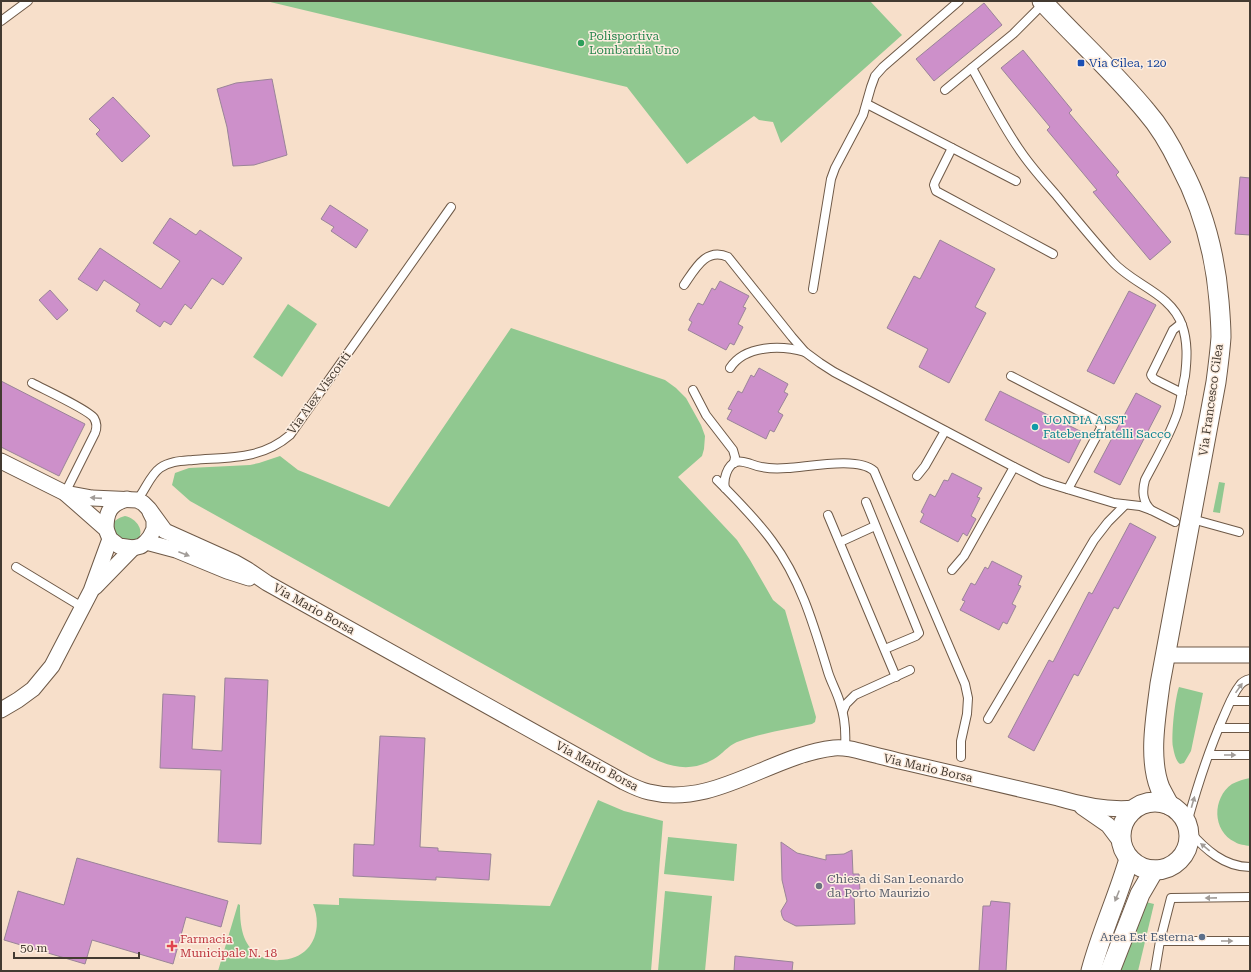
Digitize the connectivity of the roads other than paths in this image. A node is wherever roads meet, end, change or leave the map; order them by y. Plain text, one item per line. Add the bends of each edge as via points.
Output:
1 (28, 1) edge
2 (959, 1) edge
3 (1043, 2) edge
4 (1, 21) edge
5 (972, 68) junction
6 (945, 90) dead end
7 (867, 104) junction
8 (952, 148) junction
9 (1016, 182) dead end
10 (451, 207) dead end
11 (1053, 254) dead end
12 (684, 285) dead end
13 (813, 289) dead end
14 (1182, 325) junction
15 (806, 352) junction
16 (730, 368) dead end
17 (1011, 376) dead end
18 (32, 384) dead end
19 (693, 390) dead end
20 (1182, 393) junction
21 (945, 431) junction
22 (1, 461) edge
23 (734, 464) junction
24 (1014, 467) junction
25 (917, 476) dead end
26 (718, 480) dead end
27 (725, 488) junction
28 (1068, 489) junction
29 (65, 493) junction
30 (866, 502) dead end
31 (138, 503) junction
32 (1124, 505) junction
33 (1150, 510) junction
34 (828, 515) dead end
35 (1183, 520) junction
36 (875, 526) junction
37 (1239, 532) dead end
38 (108, 534) junction
39 (840, 542) junction
40 (140, 545) junction
41 (16, 566) dead end
42 (952, 570) dead end
43 (267, 583) junction
44 (91, 591) junction
45 (82, 607) junction
46 (884, 649) junction
47 (1165, 655) junction
48 (1250, 655) edge
49 (910, 670) dead end
50 (896, 677) junction
51 (1250, 679) edge
52 (1231, 701) junction
53 (1250, 701) edge
54 (1, 710) edge
55 (843, 712) junction
56 (988, 719) dead end
57 (1219, 728) junction
58 (1250, 728) edge
59 (845, 748) junction
60 (1209, 754) junction
61 (1250, 755) edge
62 (961, 757) dead end
63 (1154, 759) junction
64 (1074, 803) junction
65 (1169, 805) junction
66 (1134, 808) junction
67 (1188, 827) junction
68 (1120, 840) junction
69 (1129, 859) junction
70 (1250, 867) edge
71 (1154, 870) junction
72 (1250, 897) edge
73 (1160, 941) junction
74 (1250, 941) edge
75 (1091, 971) edge
76 (1110, 971) edge
77 (1155, 971) edge

1 - 4 lane
2 - 7 lane via 879,71 873,81
3 - 5 lane via 1013,34
3 - 35 street, Via Francesco Cilea via 1147,112 1166,139 1184,172 1197,200 1207,232 1215,265 1220,314 1219,362 1214,402
5 - 6 lane
5 - 14 lane via 1013,140 1030,164 1119,269 1170,305
7 - 8 lane
7 - 13 lane via 831,179
8 - 9 lane
8 - 11 lane via 935,182 936,191
10 - 31 lane, Via Alex Visconti via 290,435 262,452 168,464 154,475
12 - 15 lane via 708,256 723,254
14 - 20 lane via 1186,338 1187,362
14 - 20 lane via 1173,330 1151,375
15 - 16 lane via 786,348 754,351 739,358
15 - 21 lane via 834,372
17 - 28 lane via 1100,424 1101,428
18 - 29 lane via 86,411 94,418 96,424 95,433
19 - 23 lane via 706,415 733,450
20 - 33 lane via 1177,414 1143,487 1143,495
21 - 24 lane
21 - 25 lane
22 - 29 street, Via Mario Borsa
23 - 27 lane via 726,474
23 - 62 lane via 742,461 761,468 777,469 848,463 865,465 874,471 965,684 968,698
24 - 28 lane
24 - 42 lane via 964,556
26 - 27 lane
27 - 55 lane via 761,526 794,578 810,612
28 - 32 lane
31 -> 29 street, Via Mario Borsa
29 - 38 street, Via Mario Borsa
30 - 36 lane
31 - 38 street via 119,502 110,509 106,517
31 - 40 street via 154,520 154,529 150,537
31 - 43 street, Via Mario Borsa via 166,530 234,562
32 - 33 lane via 1140,506
32 - 56 lane via 1094,540
33 - 35 lane
34 - 39 lane
35 - 37 lane
35 - 47 street, Via Francesco Cilea
36 - 39 lane
36 - 46 lane via 919,633
38 - 40 street, Via Mario Borsa via 119,546
38 - 44 street
39 - 46 lane
40 -> 43 street, Via Mario Borsa via 176,550 227,571
40 - 44 street
41 - 45 lane
43 - 59 street, Via Mario Borsa via 640,790 667,795 694,793 720,786 787,759 826,749
44 - 45 street
45 - 54 street via 52,666 43,678 33,689
46 - 50 lane
47 - 48 street
47 - 63 street, Via Francesco Cilea via 1157,708
49 - 50 lane
50 - 55 lane via 855,695 846,704
52 -> 51 lane via 1239,686
52 - 53 lane
52 - 57 lane
55 - 59 lane
57 - 58 lane
57 - 60 lane
59 - 64 street, Via Mario Borsa
60 -> 61 lane
67 -> 60 lane via 1198,782
63 - 65 street, Via Francesco Cilea via 1160,788
63 - 66 street, Via Francesco Cilea via 1146,787
64 - 66 street, Via Mario Borsa via 1116,809
64 - 68 street, Via Mario Borsa via 1101,819
65 - 66 street via 1155,801
65 - 67 street via 1179,812
66 - 68 street via 1122,826
70 -> 67 lane via 1239,866 1219,858 1200,843
67 - 71 street via 1189,840 1186,851 1178,862
68 - 69 street
69 - 71 street via 1141,868
69 -> 75 street
71 - 76 street via 1140,894
72 -> 73 lane via 1171,898
73 -> 74 lane
73 - 77 lane

